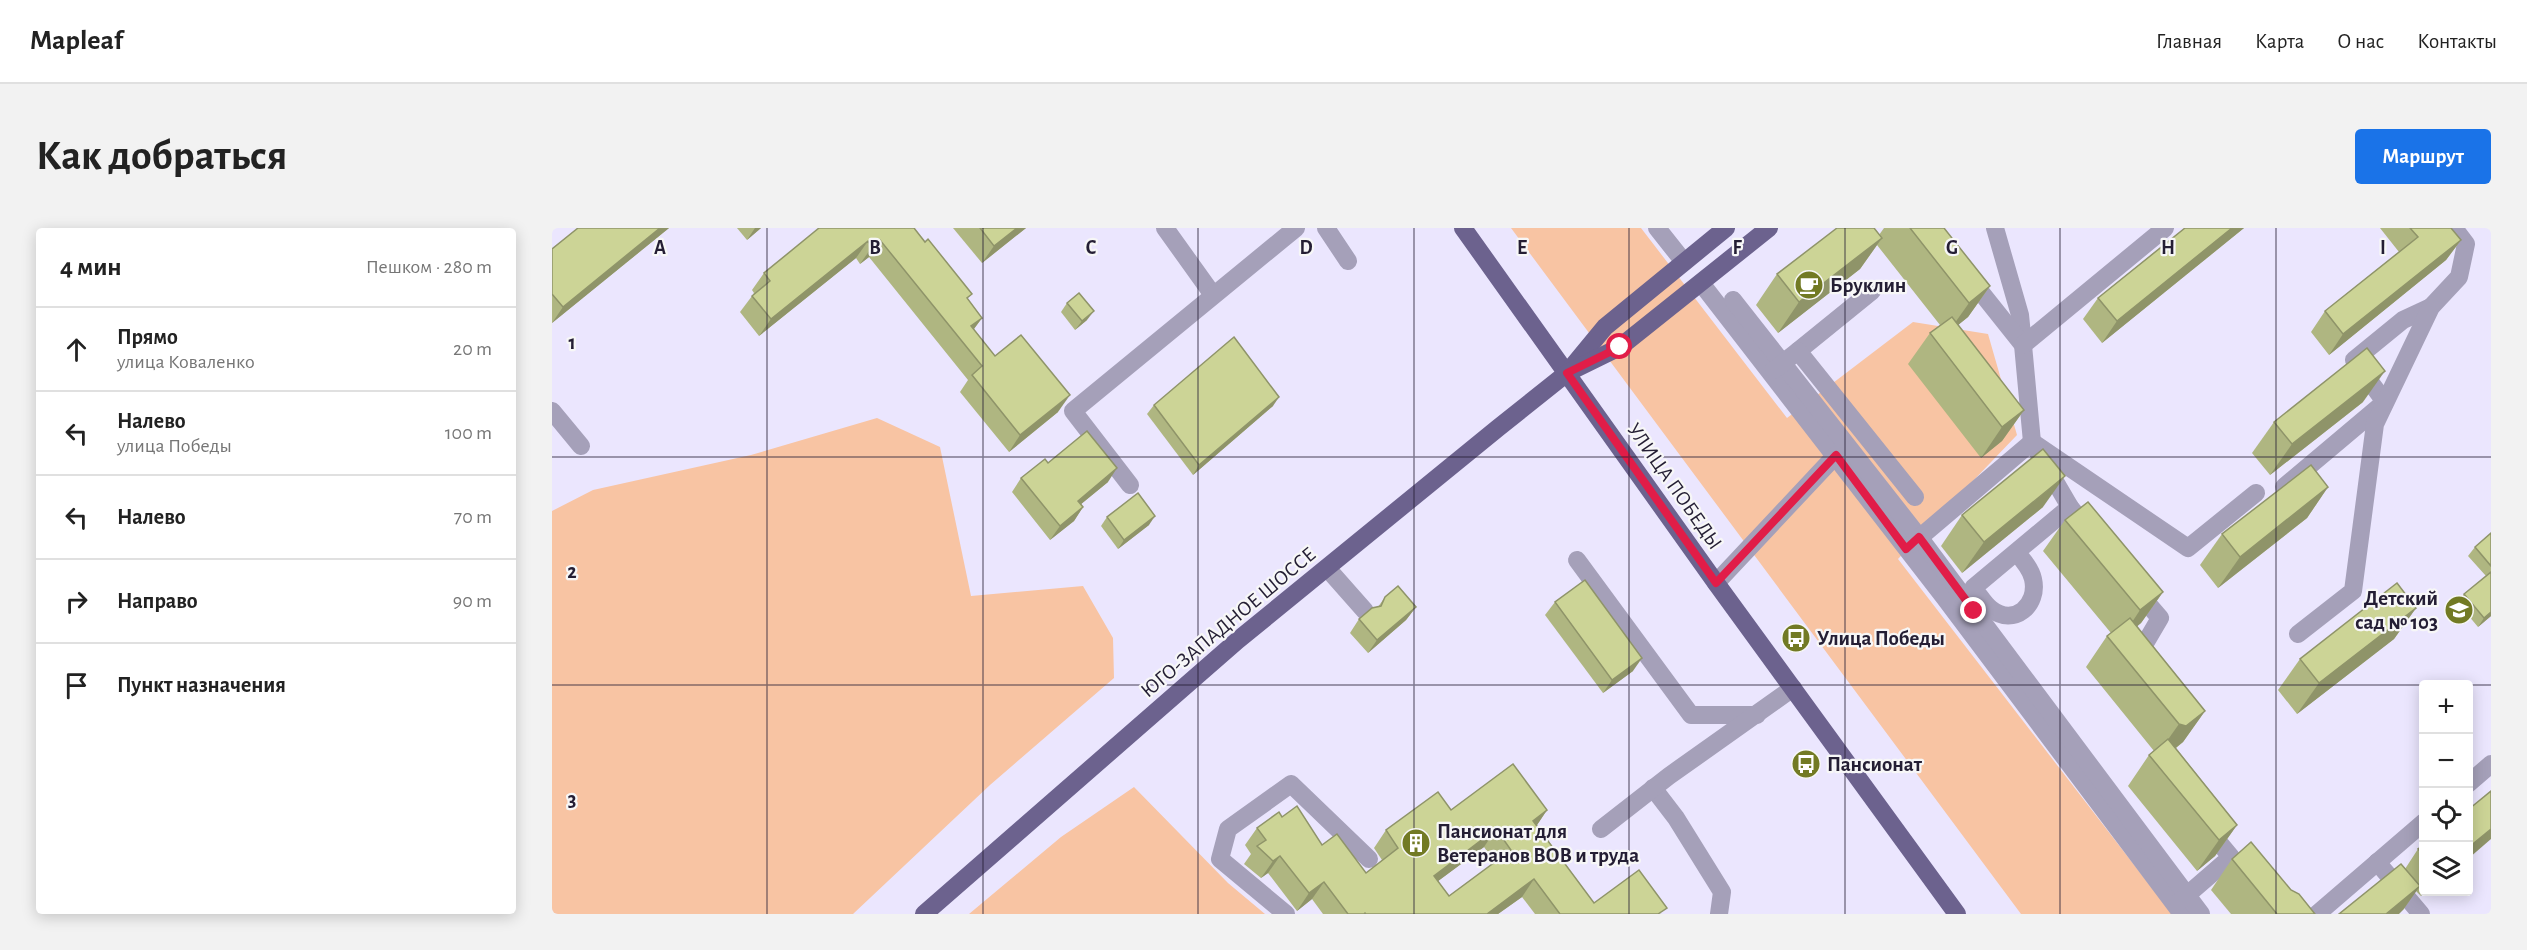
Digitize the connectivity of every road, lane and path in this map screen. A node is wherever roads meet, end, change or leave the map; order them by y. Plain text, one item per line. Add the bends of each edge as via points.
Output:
1 (1165, 228) edge
2 (1296, 228) edge
3 (1326, 228) edge
4 (1464, 228) edge
5 (1657, 228) edge
6 (1726, 228) edge
7 (1769, 228) edge
8 (1995, 228) edge
9 (2164, 228) edge
10 (2454, 228) edge
11 (1348, 261) dead end
12 (1684, 262) junction
13 (1958, 264) edge
14 (1701, 284) junction
15 (1872, 291) dead end
16 (1213, 295) junction
17 (1732, 300) dead end
18 (2431, 307) junction
19 (2023, 345) junction
20 (1798, 351) junction
21 (1776, 368) junction
22 (1567, 373) junction
23 (2385, 402) junction
24 (552, 411) edge
25 (2032, 442) junction
26 (581, 446) dead end
27 (1836, 455) junction
28 (1130, 485) dead end
29 (2284, 488) edge
30 (2256, 493) dead end
31 (1915, 497) dead end
32 (2070, 507) junction
33 (1913, 543) junction
34 (2100, 544) edge
35 (2016, 552) dead end
36 (1577, 560) dead end
37 (1327, 568) junction
38 (2122, 572) edge
39 (1716, 583) junction
40 (1365, 611) edge
41 (2298, 634) dead end
42 (2160, 678) edge
43 (1792, 688) junction
44 (1757, 715) junction
45 (2491, 764) edge
46 (2473, 780) edge
47 (1653, 788) junction
48 (2194, 812) edge
49 (2419, 826) edge
50 (1601, 829) dead end
51 (2230, 858) junction
52 (1369, 859) dead end
53 (2377, 862) junction
54 (2244, 874) edge
55 (2181, 905) edge
56 (924, 914) edge
57 (1286, 914) edge
58 (1719, 914) edge
59 (1957, 914) edge
60 (2201, 914) edge
61 (2317, 914) edge
62 (2421, 914) edge

1 - 16 street
2 - 16 street
3 - 11 street
4 - 22 main road, УЛИЦА ПОБЕДЫ
5 - 12 street
6 - 12 main road
7 - 14 main road
8 - 19 street via 2020,315
9 - 19 street
10 - 18 street via 2466,244 2459,277
12 - 14 main road
12 - 22 main road via 1605,327
13 - 19 street
14 - 21 street
14 - 22 main road via 1620,347
15 - 20 street
16 - 28 street via 1073,411
17 - 21 street
18 - 23 street
18 - 23 street via 2403,320 2354,360
19 - 25 street
20 - 21 street
20 - 31 street
21 - 27 street
21 - 33 street
22 - 37 main road, ЮГО-ЗАПАДНОЕ ШОССЕ
22 - 39 main road, УЛИЦА ПОБЕДЫ
23 - 29 street
23 - 41 street via 2375,424 2353,591
24 - 26 street
25 - 30 street via 2188,548
25 - 32 street
25 - 33 street
27 - 33 street
27 - 39 street
32 - 34 street
32 - 35 street
33 - 55 street
36 - 44 street via 1691,715
37 - 40 street
37 - 56 main road, ЮГО-ЗАПАДНОЕ ШОССЕ via 1238,640
38 - 42 street via 2160,618 2140,652
39 - 43 main road, УЛИЦА ПОБЕДЫ
43 - 44 street
43 - 59 main road, УЛИЦА ПОБЕДЫ
44 - 47 street
45 - 46 street
47 - 50 street
47 - 58 street via 1722,892
48 - 51 street
49 - 53 street
51 - 54 street
51 - 55 street
52 - 57 street via 1291,784 1228,829 1220,859
53 - 61 street
53 - 62 street
55 - 60 street

